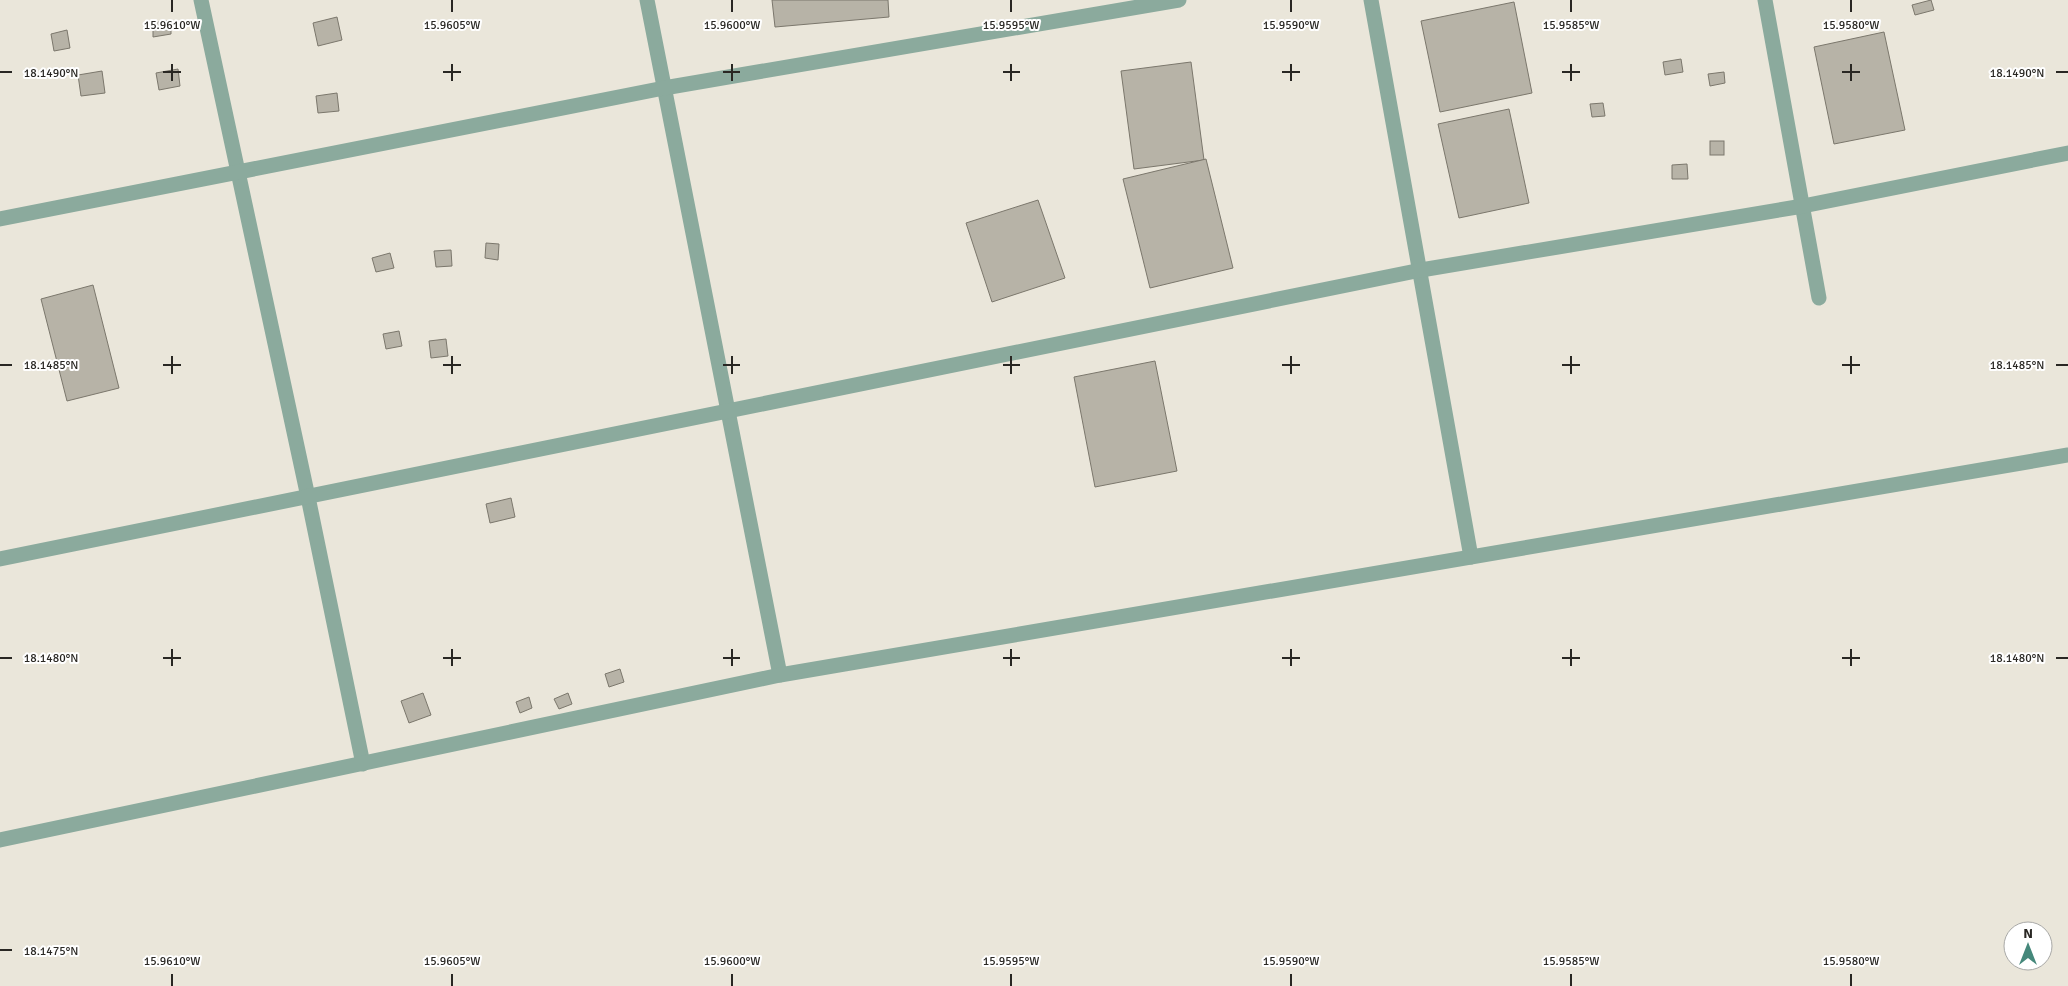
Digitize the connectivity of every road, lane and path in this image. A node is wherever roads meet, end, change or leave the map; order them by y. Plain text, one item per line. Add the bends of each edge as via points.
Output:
1 (200, 0) edge
2 (646, 0) edge
3 (1178, 0) edge
4 (1371, 0) edge
5 (1765, 0) edge
6 (664, 88) junction
7 (2068, 153) edge
8 (238, 172) junction
9 (1803, 206) junction
10 (0, 219) edge
11 (1420, 270) junction
12 (1820, 298) dead end
13 (729, 411) junction
14 (2068, 455) edge
15 (308, 497) junction
16 (1471, 557) junction
17 (0, 560) edge
18 (780, 675) junction
19 (363, 764) junction
20 (0, 840) edge

1 - 8 street
2 - 6 street
3 - 6 street
4 - 11 street
5 - 9 street
6 - 8 street
6 - 13 street
7 - 9 street
8 - 10 street
8 - 15 street
9 - 11 street
9 - 12 street
11 - 13 street
11 - 16 street
13 - 15 street
13 - 18 street
14 - 16 street
15 - 17 street
15 - 19 street
16 - 18 street
18 - 19 street
19 - 20 street

